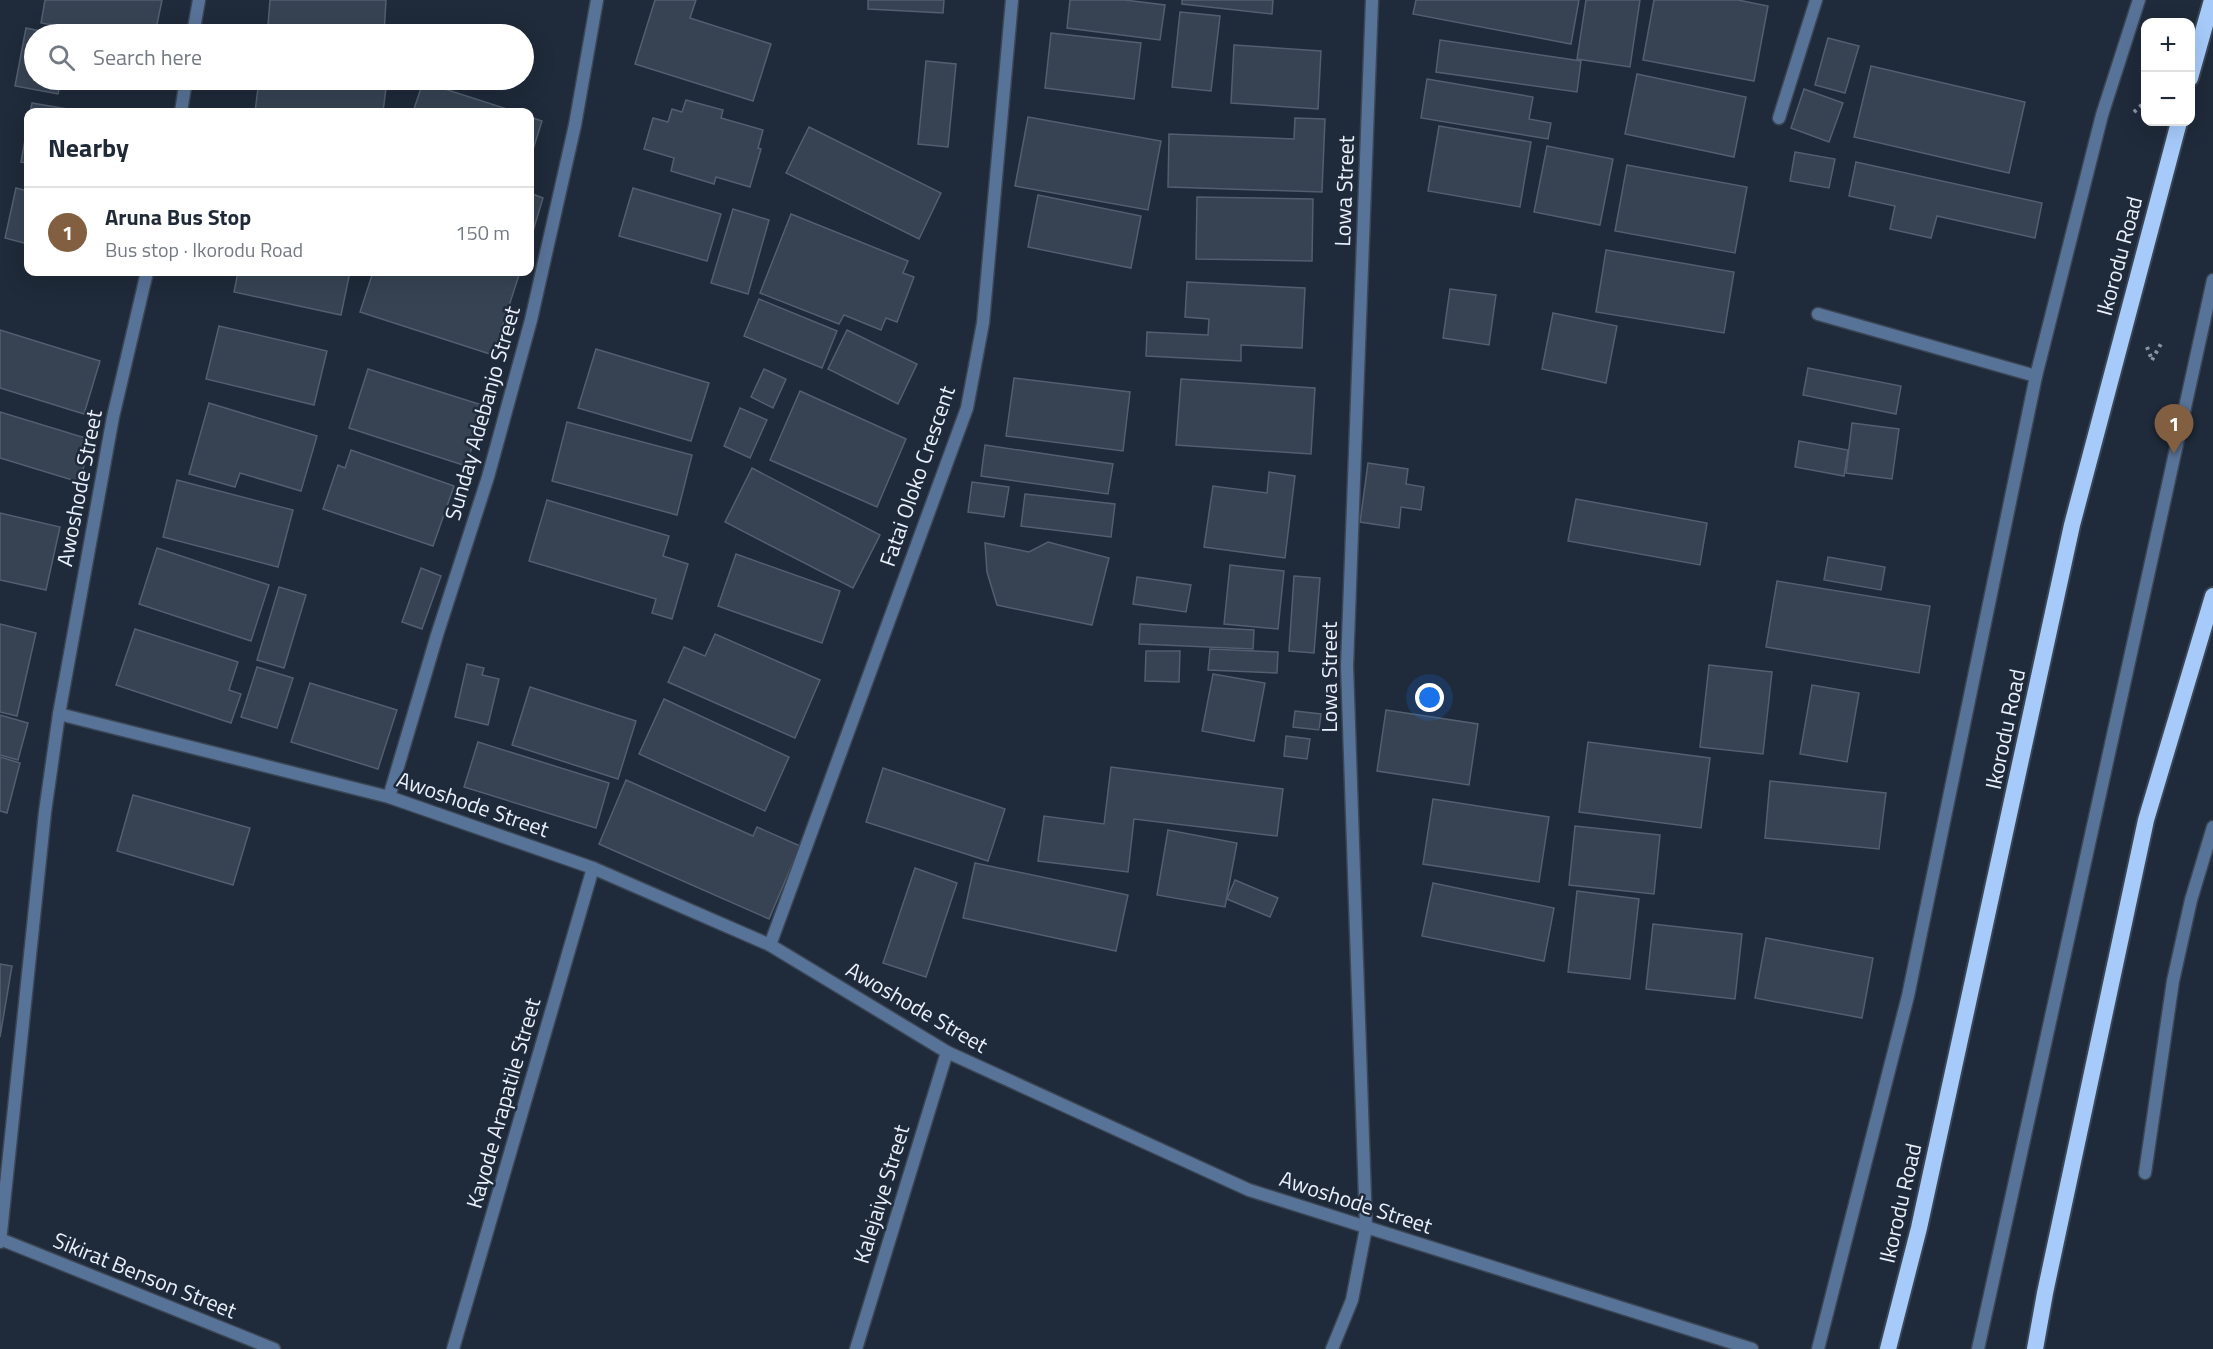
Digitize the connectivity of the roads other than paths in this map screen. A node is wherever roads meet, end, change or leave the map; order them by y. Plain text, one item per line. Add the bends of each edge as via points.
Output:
1 (199, 0) edge
2 (597, 0) edge
3 (1012, 0) edge
4 (1372, 0) edge
5 (1816, 0) edge
6 (2139, 0) edge
7 (2212, 0) edge
8 (195, 24) edge
9 (2192, 72) edge
10 (184, 90) edge
11 (182, 108) edge
12 (1779, 118) dead end
13 (2178, 126) edge
14 (146, 276) edge
15 (2213, 280) edge
16 (1818, 314) dead end
17 (2036, 376) junction
18 (2213, 596) edge
19 (59, 714) junction
20 (389, 796) junction
21 (2213, 827) edge
22 (593, 868) junction
23 (770, 945) junction
24 (947, 1052) junction
25 (2145, 1173) dead end
26 (1366, 1228) junction
27 (0, 1240) edge
28 (274, 1349) edge
29 (453, 1349) edge
30 (856, 1349) edge
31 (1332, 1349) edge
32 (1752, 1349) edge
33 (1818, 1349) edge
34 (1888, 1349) edge
35 (1978, 1349) edge
36 (2035, 1349) edge

1 - 8 street
2 - 20 street, Sunday Adebanjo Street via 575,125 531,320 488,477
3 - 23 street, Fatai Oloko Crescent via 983,323 967,408
4 - 26 street, Lowa Street via 1347,666
5 - 12 street
6 - 17 street via 2102,115
7 - 9 highway
10 - 11 street
13 - 34 highway, Ikorodu Road via 2072,525
14 - 19 street, Awoshode Street via 113,417
15 - 35 street
16 - 17 street
17 - 33 street via 1908,996
18 - 36 highway via 2146,820
19 - 20 street, Awoshode Street
19 - 27 street, Awoshode Street
20 - 22 street, Awoshode Street
21 - 25 street via 2173,981
22 - 23 street, Awoshode Street
22 - 29 street, Kayode Arapatile Street
23 - 24 street, Awoshode Street
24 - 26 street, Awoshode Street via 1249,1190
24 - 30 street, Kalejaiye Street
26 - 31 street, Lowa Street via 1352,1300
26 - 32 street, Awoshode Street
27 - 28 street, Sikirat Benson Street

